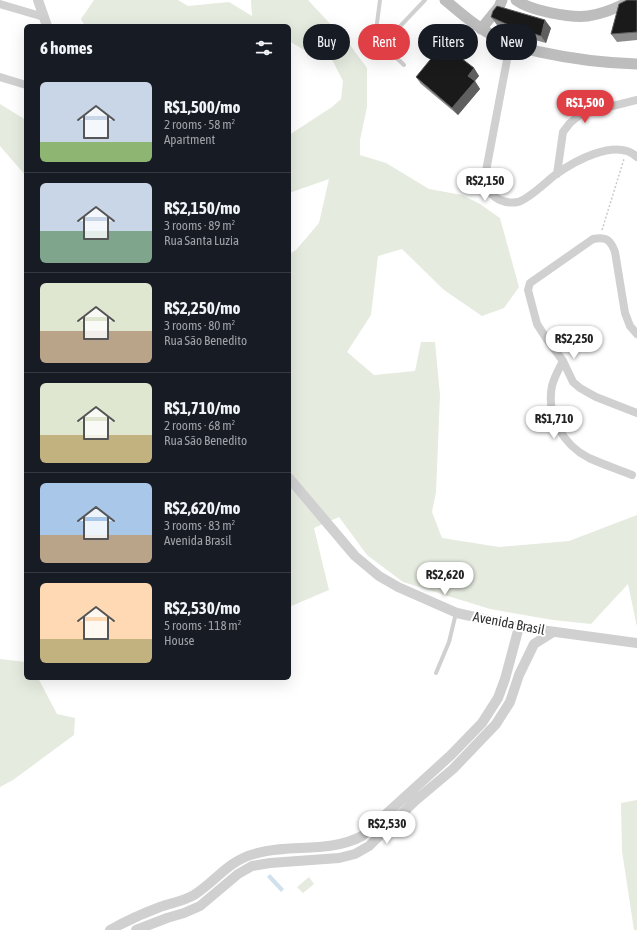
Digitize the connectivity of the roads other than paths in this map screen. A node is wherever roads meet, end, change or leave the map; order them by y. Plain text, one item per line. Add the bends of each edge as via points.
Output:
1 (38, 0) edge
2 (380, 0) edge
3 (425, 0) edge
4 (445, 0) edge
5 (632, 0) edge
6 (518, 1) edge
7 (501, 3) edge
8 (0, 4) edge
9 (45, 22) edge
10 (377, 23) dead end
11 (481, 28) junction
12 (486, 31) edge
13 (537, 51) edge
14 (507, 60) edge
15 (637, 64) edge
16 (404, 65) dead end
17 (0, 77) edge
18 (24, 84) edge
19 (637, 100) edge
20 (637, 156) edge
21 (557, 174) junction
22 (637, 334) edge
23 (562, 360) junction
24 (637, 413) edge
25 (632, 475) dead end
26 (291, 480) edge
27 (456, 613) junction
28 (519, 627) junction
29 (553, 632) junction
30 (637, 643) edge
31 (436, 673) dead end
32 (411, 798) junction
33 (110, 930) edge
34 (136, 930) edge

1 - 9 street
2 - 10 lane
3 - 16 lane via 388,39 388,50
4 - 11 main road
5 - 6 main road via 588,16 542,11
6 - 7 main road
7 - 11 main road
8 - 9 street
11 - 12 main road
13 - 15 main road via 559,56
14 - 21 street via 486,172 487,186 494,197 504,202 518,202
17 - 18 street
19 - 21 street via 581,114 570,123 563,132
20 - 21 street via 619,150 605,150 590,155
22 - 23 street via 630,326 625,313 616,252 612,243 600,237 593,239 530,283 528,290 537,324
23 - 24 street via 573,382 580,388
23 - 25 street via 552,387 554,418 561,434 588,457
26 - 27 street, Avenida Brasil via 355,556 379,576
27 - 28 street, Avenida Brasil
27 - 31 lane via 449,642
28 - 29 street, Avenida Brasil
28 - 32 street via 506,679 498,698 482,723
29 - 30 street, Avenida Brasil
29 - 32 street via 534,644 519,675 510,702 496,724 453,769
32 - 33 street via 362,836 350,842 337,846 268,850 244,857 231,864 194,895 136,916
32 - 34 street via 369,846 354,854 339,858 252,866 238,874 200,906

